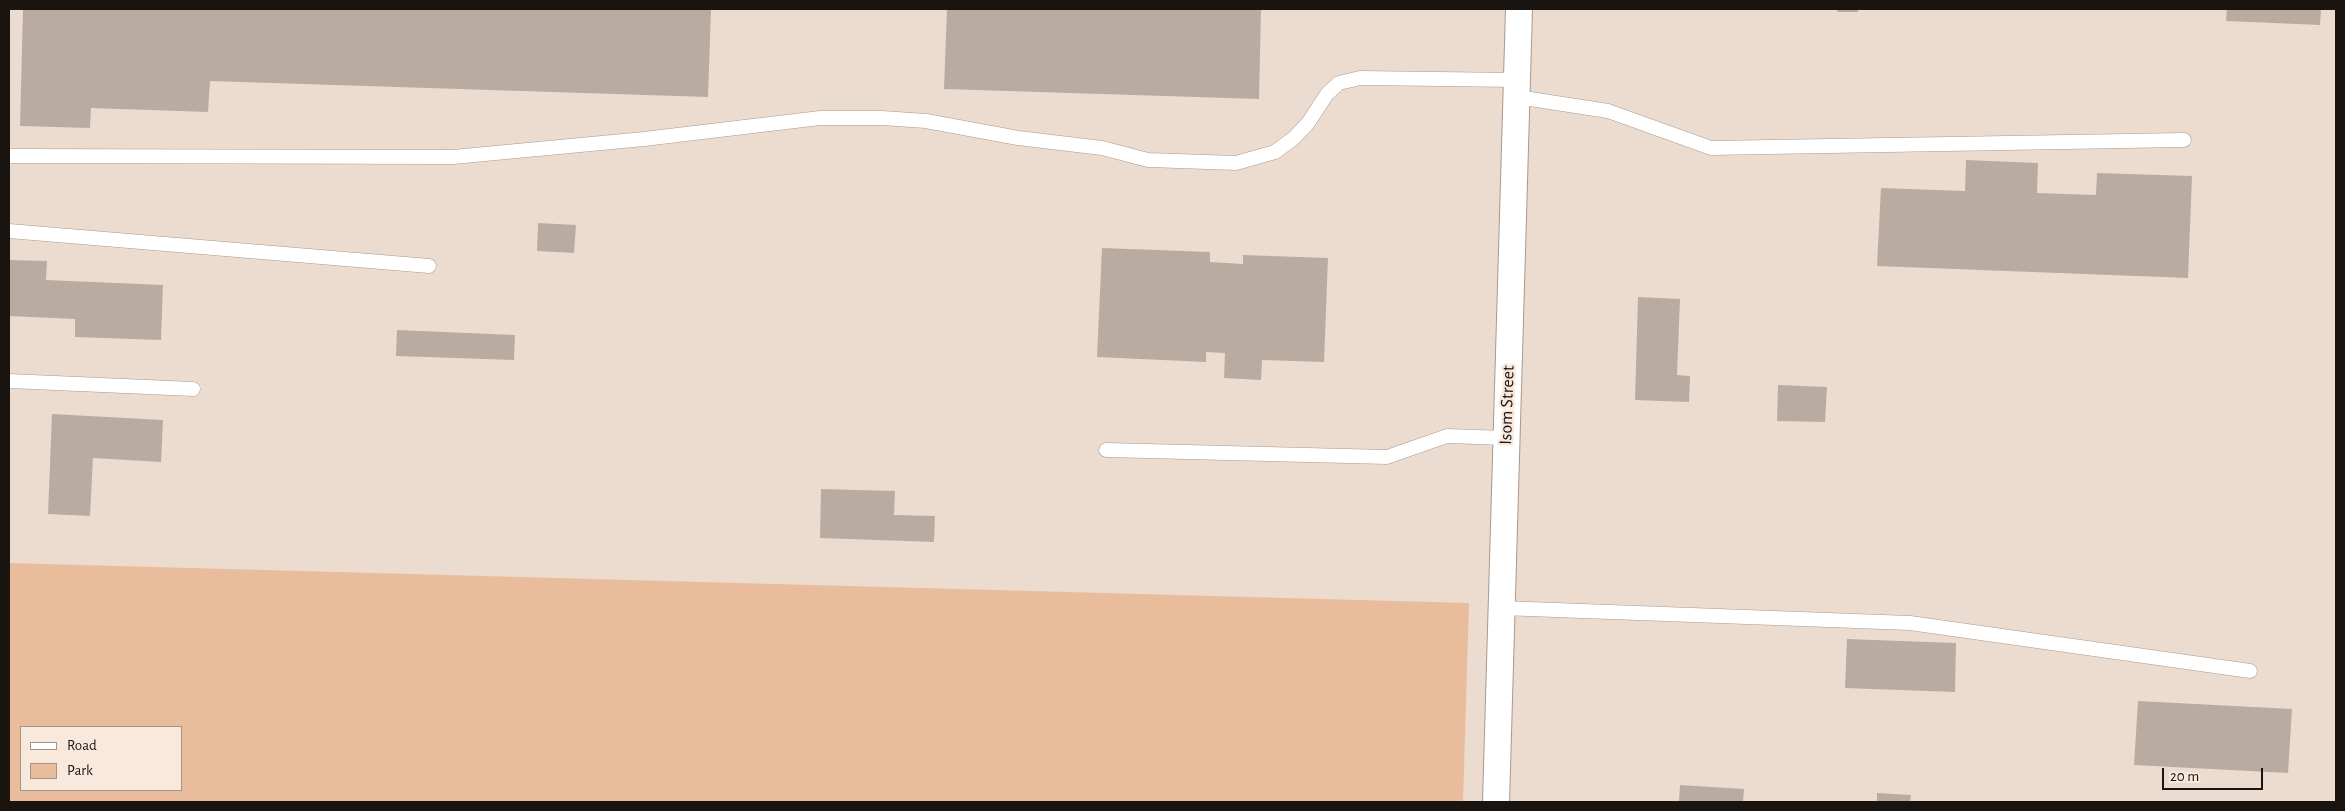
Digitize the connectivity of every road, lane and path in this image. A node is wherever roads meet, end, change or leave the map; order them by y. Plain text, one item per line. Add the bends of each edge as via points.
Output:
1 (1519, 9) edge
2 (1516, 89) junction
3 (2184, 140) dead end
4 (9, 156) edge
5 (9, 231) edge
6 (429, 266) dead end
7 (9, 381) edge
8 (193, 389) dead end
9 (1506, 438) junction
10 (1106, 450) dead end
11 (1502, 608) junction
12 (2250, 671) dead end
13 (1496, 802) edge

1 - 2 street, Isom Street
2 - 3 lane via 1608,111 1711,148
2 - 4 lane via 1360,78 1339,83 1294,138 1275,152 1236,162 1148,160 1102,148 1018,138 926,121 882,118 820,118 454,157
2 - 9 street, Isom Street
5 - 6 lane
7 - 8 lane
9 - 10 lane via 1447,436 1387,456
9 - 11 street, Isom Street
11 - 12 lane via 1910,623
11 - 13 street, Isom Street

